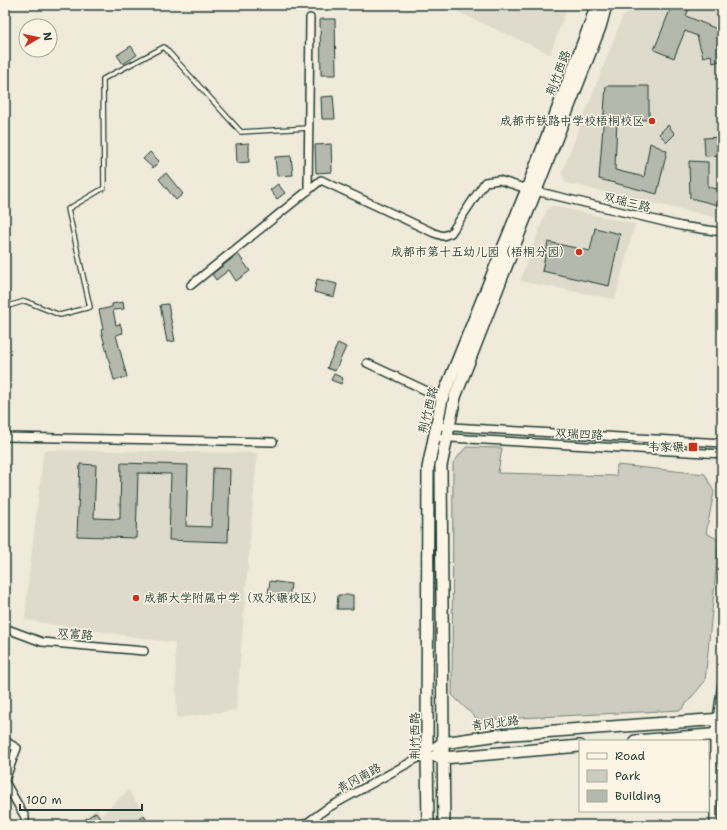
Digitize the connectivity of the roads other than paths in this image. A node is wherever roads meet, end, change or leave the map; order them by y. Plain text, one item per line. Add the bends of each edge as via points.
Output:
1 (596, 5) edge
2 (606, 5) edge
3 (310, 18) dead end
4 (309, 128) junction
5 (532, 190) junction
6 (308, 191) junction
7 (722, 232) edge
8 (191, 284) dead end
9 (5, 307) edge
10 (367, 363) dead end
11 (442, 398) junction
12 (436, 426) junction
13 (449, 426) junction
14 (5, 437) edge
15 (434, 437) junction
16 (447, 438) junction
17 (273, 442) dead end
18 (722, 443) edge
19 (722, 454) edge
20 (5, 630) edge
21 (144, 651) dead end
22 (722, 684) edge
23 (720, 719) edge
24 (718, 734) edge
25 (647, 740) edge
26 (5, 741) edge
27 (442, 743) junction
28 (579, 746) edge
29 (428, 753) junction
30 (443, 758) junction
31 (5, 781) edge
32 (26, 825) edge
33 (304, 825) edge
34 (428, 825) edge
35 (444, 825) edge
36 (714, 825) edge

1 - 5 main road, 荆竹西路
2 - 5 main road, 荆竹西路 via 600,27
3 - 4 street
4 - 6 street
4 - 9 lane via 241,132 164,47 103,79 104,188 68,209 90,307 60,315 25,301
5 - 6 street, 双瑞三路 via 499,180 484,182 451,233 443,236 321,180
5 - 7 street, 双瑞三路 via 681,226
5 - 11 main road, 荆竹西路
5 - 13 main road, 荆竹西路 via 455,397
6 - 8 street
10 - 11 street
11 - 12 main road, 荆竹西路
12 - 13 street, 双瑞四路
12 - 15 main road, 荆竹西路
13 - 16 main road, 荆竹西路
13 - 18 street, 双瑞四路
14 - 17 street
15 - 16 street, 双瑞四路
15 - 29 main road, 荆竹西路 via 428,468
16 - 19 street, 双瑞四路
16 - 27 main road, 荆竹西路 via 441,466
20 - 21 street, 双富路 via 42,642
22 - 23 street
23 - 24 street
23 - 27 main road, 青冈北路 via 498,735
24 - 25 main road
24 - 36 street
26 - 31 street via 17,748
27 - 29 main road, 青冈北路
27 - 30 main road, 荆竹西路
28 - 30 main road
29 - 30 main road
29 - 33 street, 青冈南路 via 326,809
29 - 34 main road, 荆竹西路
30 - 35 main road, 荆竹西路
31 - 32 street via 25,817

